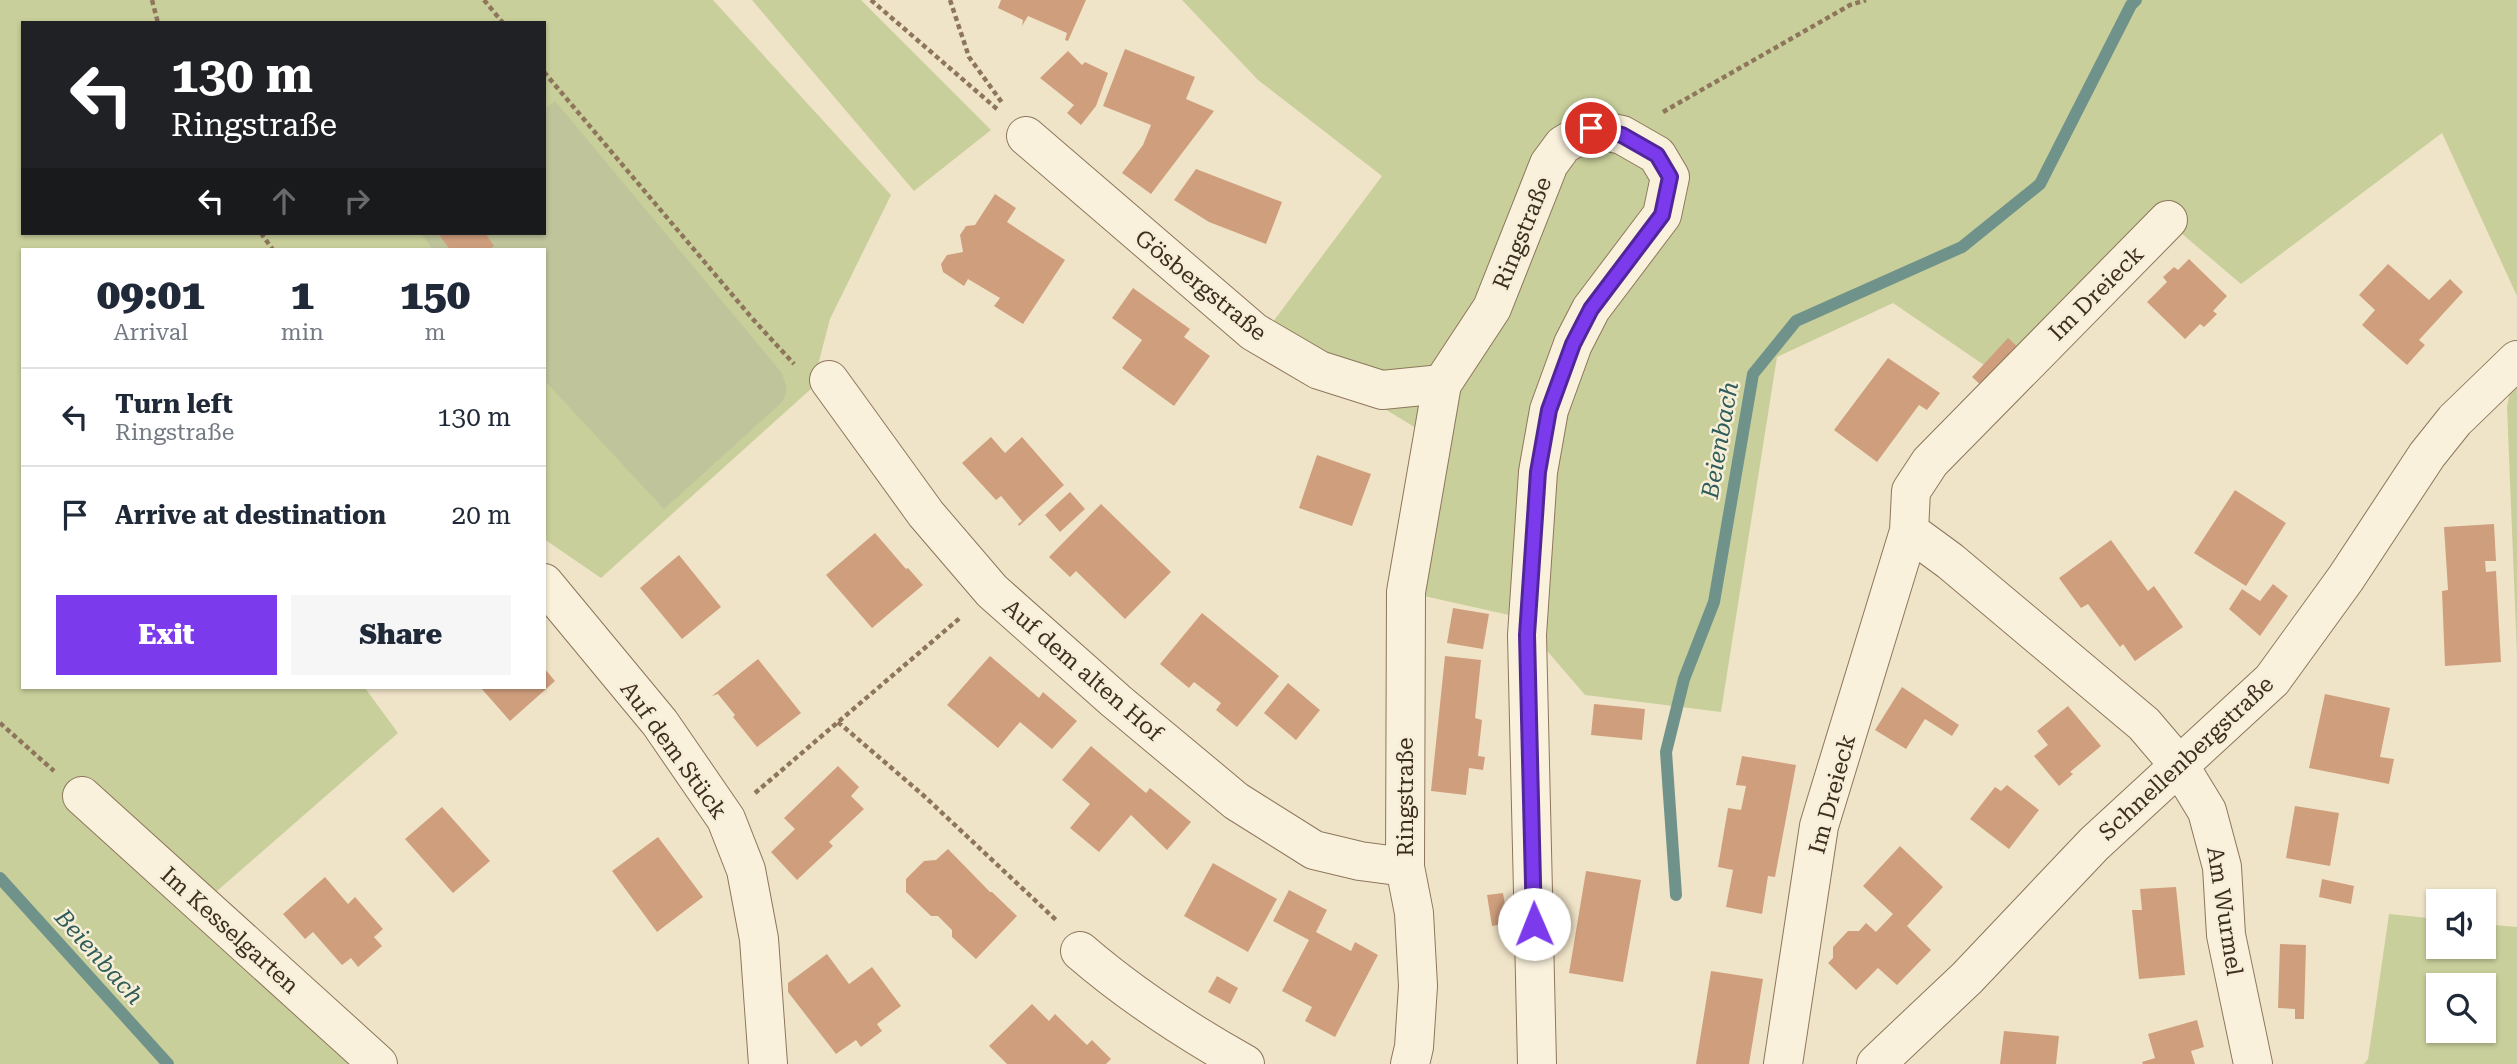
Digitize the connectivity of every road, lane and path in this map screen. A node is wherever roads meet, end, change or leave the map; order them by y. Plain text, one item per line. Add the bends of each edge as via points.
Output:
1 (152, 0) edge
2 (484, 0) edge
3 (871, 0) edge
4 (950, 0) edge
5 (1866, 0) edge
6 (157, 21) edge
7 (501, 21) edge
8 (546, 74) edge
9 (1622, 135) junction
10 (1026, 136) junction
11 (2168, 220) dead end
12 (2517, 360) edge
13 (829, 380) joint
14 (1441, 384) junction
15 (1909, 531) junction
16 (546, 585) edge
17 (992, 591) junction
18 (838, 722) junction
19 (0, 723) edge
20 (2179, 765) junction
21 (82, 796) joint
22 (726, 819) junction
23 (1405, 867) junction
24 (1080, 951) joint
25 (378, 1064) edge
26 (768, 1064) edge
27 (1245, 1064) edge
28 (1410, 1064) edge
29 (1537, 1064) edge
30 (1783, 1064) edge
31 (1876, 1064) edge
32 (2253, 1064) edge

1 - 6 path
2 - 7 path
3 - 10 path
4 - 10 path via 970,57
5 - 9 path
8 - 13 path via 797,368
9 - 14 street, Ringstraße via 1591,128 1563,145 1549,164 1492,308
9 - 29 street, Ringstraße via 1657,155 1670,177 1662,215 1591,309 1573,344 1549,410 1538,472 1527,635
10 - 14 street, Gösbergstraße via 1254,332 1319,370 1382,390
11 - 15 street, Im Dreieck via 1930,462 1911,491
12 - 20 street, Schnellenbergstraße via 2455,420 2427,455 2272,680
13 - 17 street, Auf dem alten Hof via 926,514
14 - 23 street, Ringstraße via 1406,592
15 - 20 street via 2144,724
15 - 30 street, Im Dreieck via 1819,826
16 - 22 street, Auf dem Stück via 660,723
17 - 18 path
17 - 23 street, Auf dem alten Hof via 1237,802 1314,849
18 - 22 path
18 - 24 path via 1050,912
19 - 21 path
20 - 31 street, Schnellenbergstraße
20 - 32 street, Am Wurmel via 2207,811 2222,867 2226,935
21 - 25 street, Im Kesselgarten
22 - 26 street, Auf dem Stück via 746,870 758,939
23 - 28 street, Ringstraße via 1414,914 1418,986
24 - 27 street via 1182,1028

